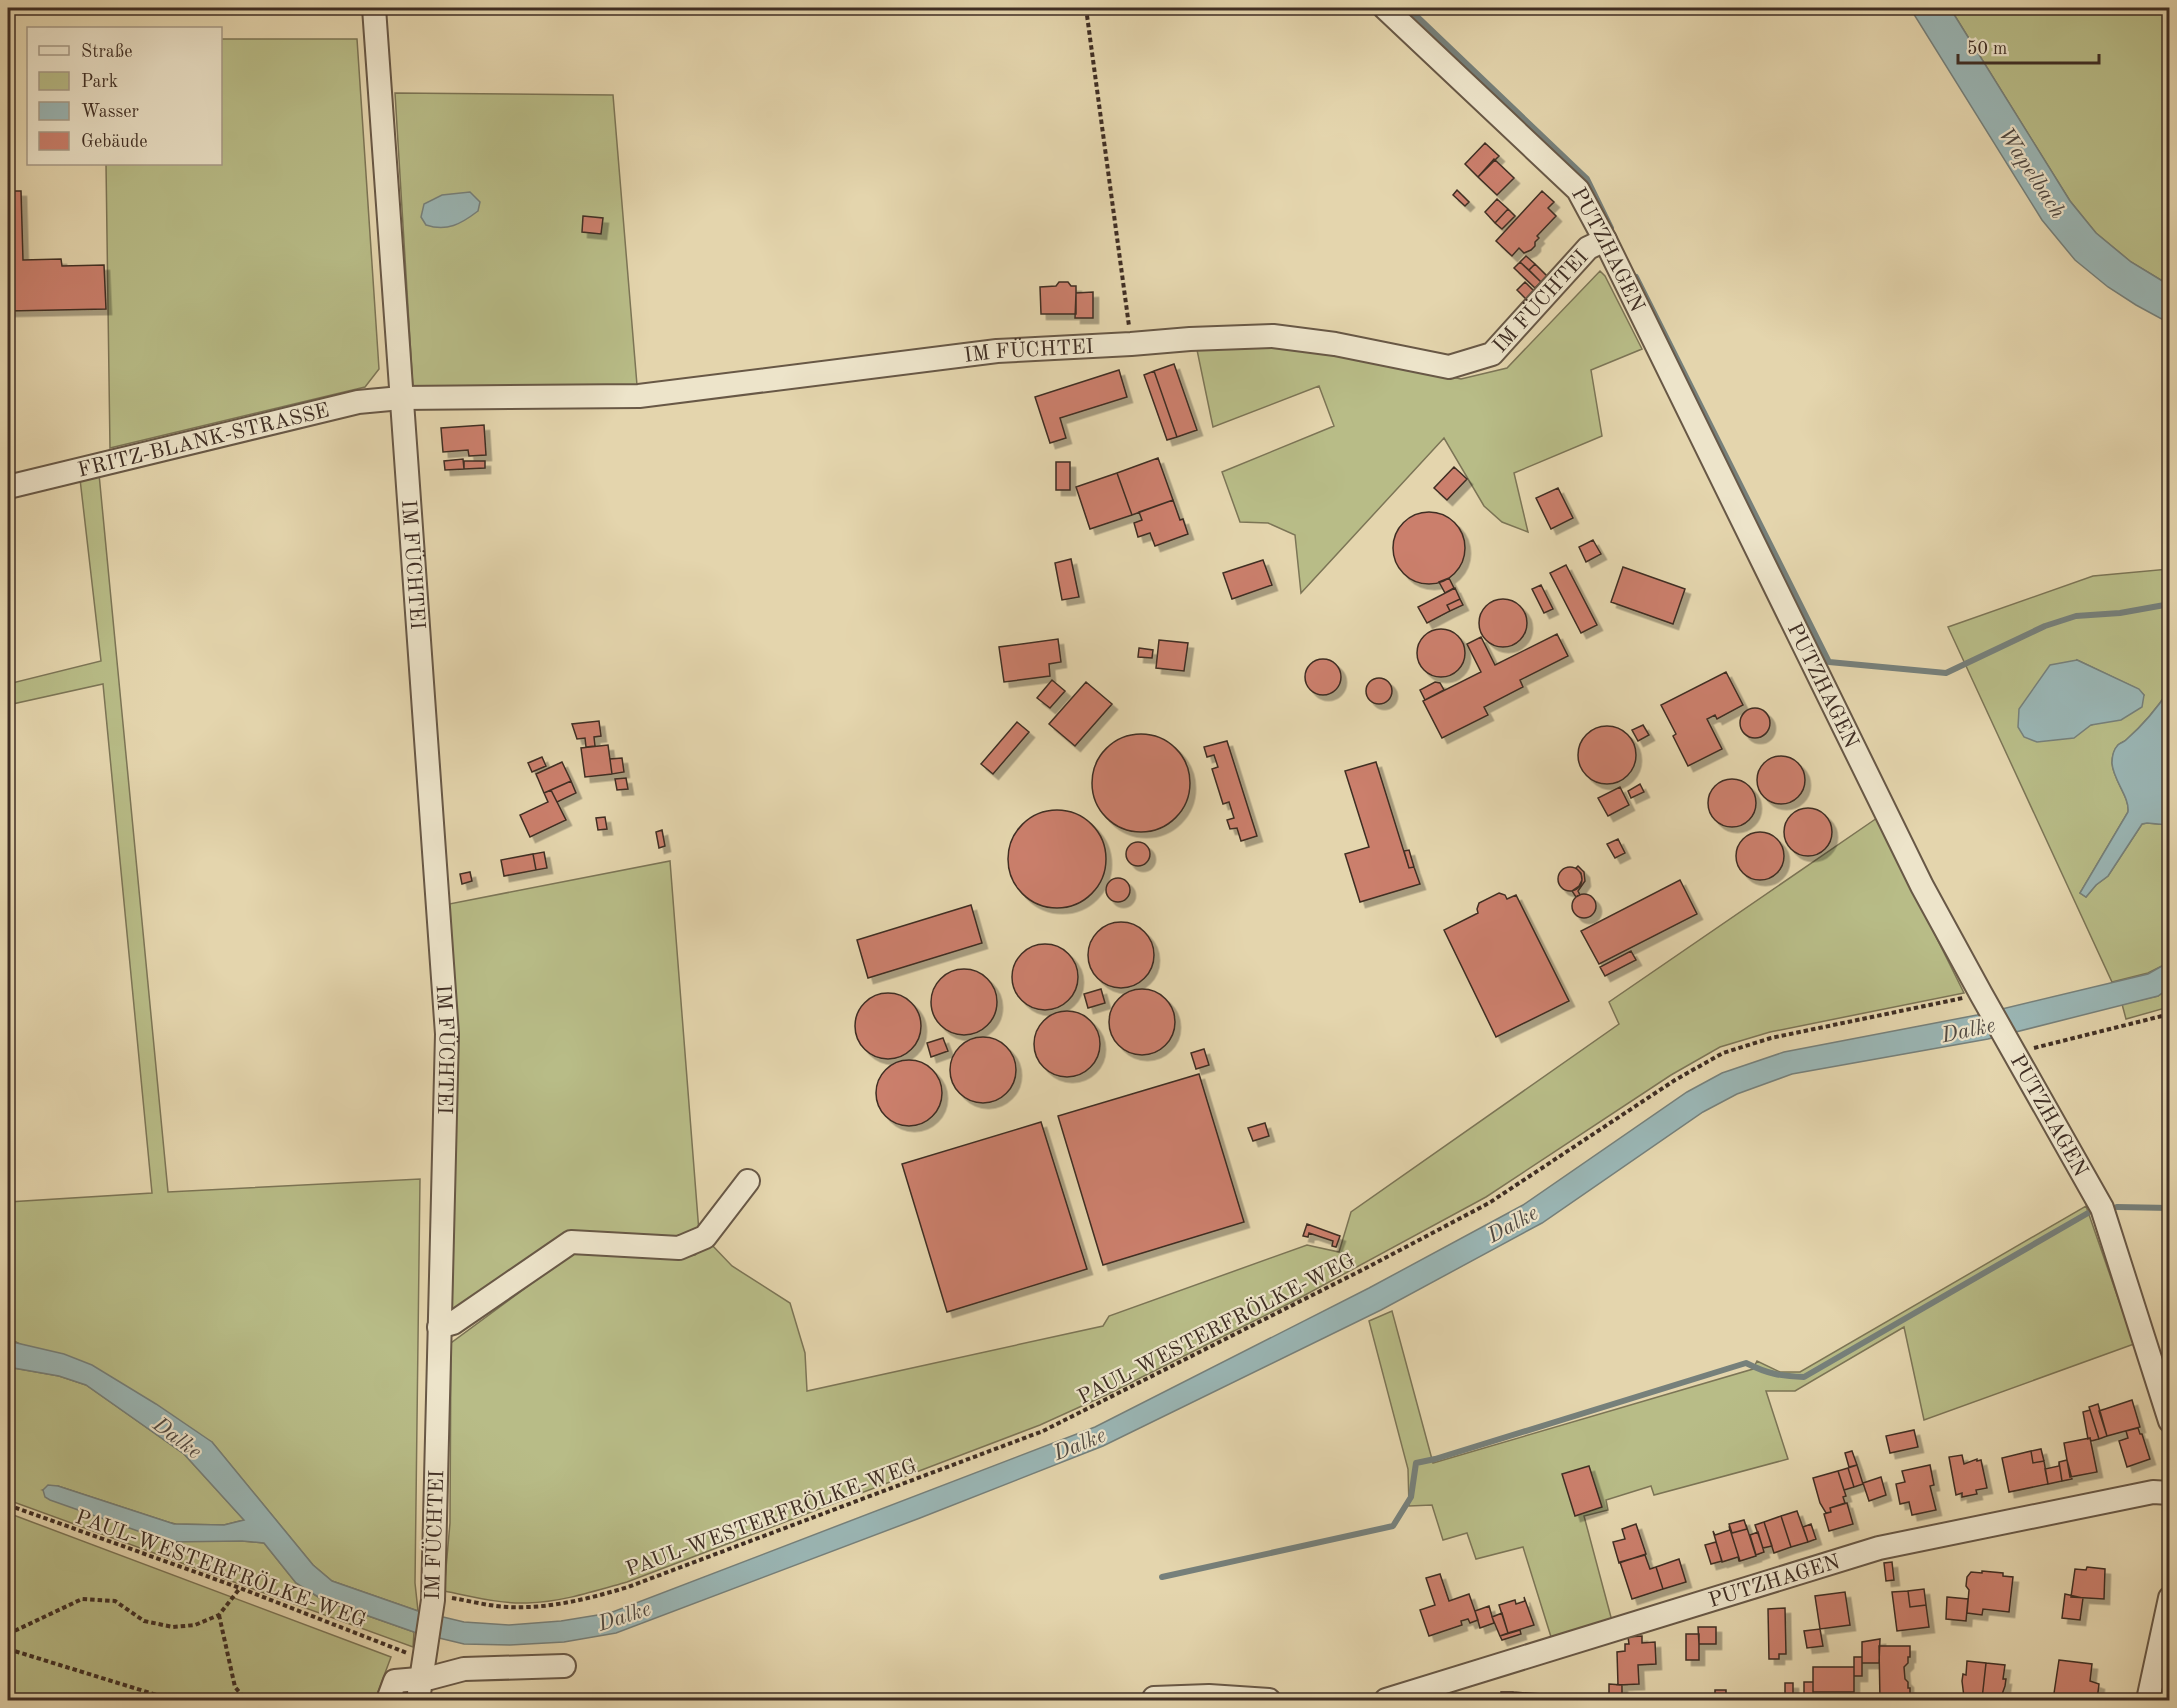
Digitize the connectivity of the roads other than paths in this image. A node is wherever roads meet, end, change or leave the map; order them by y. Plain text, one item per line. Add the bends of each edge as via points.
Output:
1 (374, 8) edge
2 (1385, 8) edge
3 (1605, 240) junction
4 (401, 398) junction
5 (8, 487) edge
6 (748, 1181) dead end
7 (439, 1326) junction
8 (2169, 1421) edge
9 (2169, 1493) edge
10 (2169, 1598) edge
11 (424, 1663) junction
12 (564, 1666) dead end
13 (1154, 1698) dead end
14 (388, 1701) edge
15 (418, 1701) edge
16 (1269, 1701) edge
17 (1386, 1701) edge
18 (2148, 1701) edge

1 - 4 street, IM FÜCHTEI
2 - 3 street, PUTZHAGEN via 1578,190
3 - 4 street, IM FÜCHTEI via 1588,248 1492,354 1449,367 1273,336 997,351 639,396
3 - 8 street, PUTZHAGEN via 1922,886 2102,1208
4 - 5 street, FRITZ-BLANK-STRASSE via 358,402
4 - 7 street, IM FÜCHTEI via 447,1034
6 - 7 street via 705,1237 679,1248 571,1242 453,1323
7 - 11 street, IM FÜCHTEI via 433,1598
9 - 17 street, PUTZHAGEN via 2153,1492 1879,1548
10 - 18 street
11 - 12 street via 430,1678 464,1669
11 - 14 street via 395,1681
11 - 15 street, IM FÜCHTEI
13 - 16 street via 1209,1696

